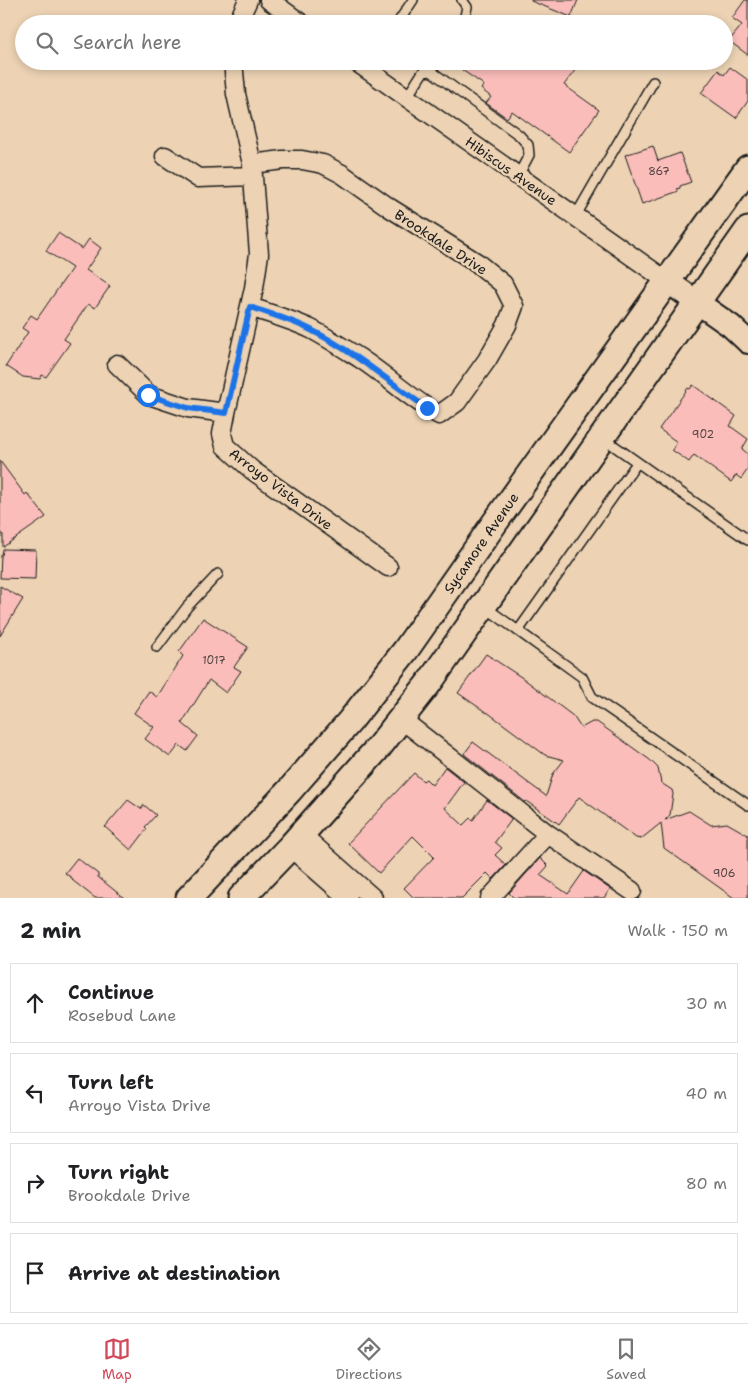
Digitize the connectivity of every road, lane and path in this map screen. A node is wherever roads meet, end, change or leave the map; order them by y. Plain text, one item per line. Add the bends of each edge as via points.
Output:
1 (248, 0) edge
2 (269, 0) edge
3 (414, 0) edge
4 (462, 0) edge
5 (241, 15) edge
6 (290, 15) edge
7 (403, 15) edge
8 (465, 15) edge
9 (235, 70) edge
10 (371, 70) edge
11 (430, 71) joint
12 (653, 82) dead end
13 (406, 98) junction
14 (165, 156) dead end
15 (748, 168) edge
16 (253, 170) junction
17 (518, 176) junction
18 (576, 217) junction
19 (748, 230) edge
20 (667, 281) junction
21 (696, 302) junction
22 (250, 307) junction
23 (748, 342) edge
24 (117, 364) dead end
25 (226, 413) junction
26 (601, 437) junction
27 (637, 463) junction
28 (748, 540) edge
29 (388, 567) dead end
30 (218, 574) dead end
31 (483, 606) junction
32 (518, 631) junction
33 (157, 647) dead end
34 (400, 719) junction
35 (748, 805) edge
36 (548, 834) junction
37 (296, 840) junction
38 (632, 891) dead end
39 (189, 898) edge
40 (241, 898) edge
41 (348, 898) edge
42 (373, 898) edge
43 (490, 898) edge

1 - 5 street
2 - 6 street
3 - 7 lane
4 - 8 lane
9 - 16 street, Arroyo Vista Drive via 236,94
10 - 13 street, Hibiscus Avenue
11 - 13 lane via 423,72
11 - 17 lane via 528,144 529,155
12 - 18 lane
13 - 17 street, Hibiscus Avenue
14 - 16 street via 198,178
15 - 20 main road, Sycamore Avenue
16 - 22 street, Arroyo Vista Drive via 259,254
16 - 22 street, Brookdale Drive via 283,160 323,164 476,262 503,284 514,306 487,360 457,402 439,415 362,360 319,334
17 - 18 street, Hibiscus Avenue
18 - 20 street, Hibiscus Avenue
19 - 21 main road
20 - 21 street
20 - 39 main road, Sycamore Avenue via 392,668 289,791
21 - 23 street
21 - 26 main road
22 - 25 street, Arroyo Vista Drive
24 - 25 street via 148,395 188,408
25 - 29 street, Arroyo Vista Drive via 222,434 225,446 252,470
26 - 27 lane
26 - 31 main road
27 - 28 lane
27 - 32 lane
30 - 33 lane via 187,607
31 - 32 lane
31 - 34 main road via 429,684
32 - 35 lane via 582,677 592,698
34 - 36 street
34 - 37 main road
36 - 38 street
36 - 43 street
37 - 40 main road
37 - 41 street
37 - 42 street

